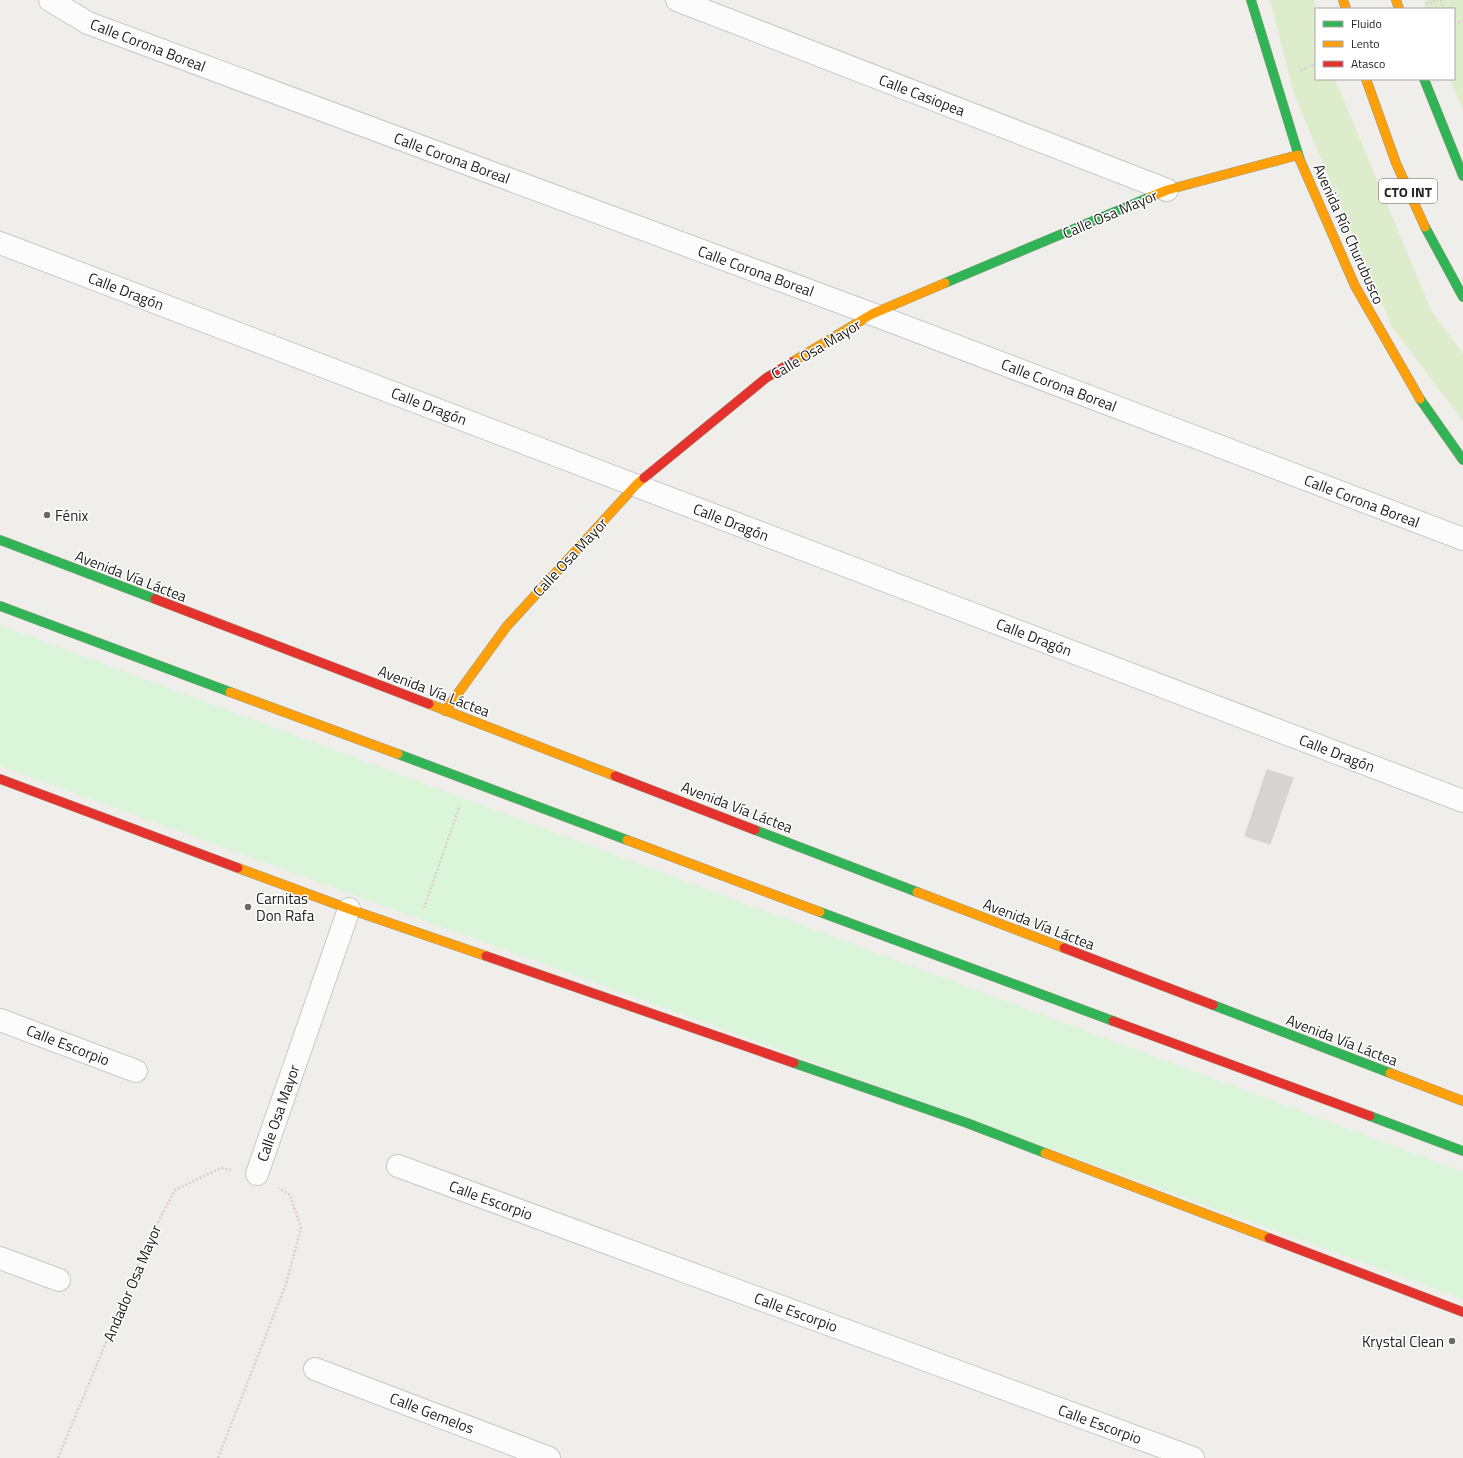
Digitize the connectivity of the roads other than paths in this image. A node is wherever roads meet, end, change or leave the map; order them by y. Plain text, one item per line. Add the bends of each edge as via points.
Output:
1 (50, 0) edge
2 (677, 0) edge
3 (1251, 0) edge
4 (1366, 80) edge
5 (1424, 80) edge
6 (1298, 155) junction
7 (1463, 176) edge
8 (1167, 190) junction
9 (0, 243) edge
10 (1463, 297) edge
11 (872, 314) junction
12 (1463, 460) edge
13 (636, 485) junction
14 (1463, 539) edge
15 (0, 540) edge
16 (0, 606) edge
17 (445, 711) junction
18 (0, 779) edge
19 (1463, 801) edge
20 (349, 909) junction
21 (0, 1020) edge
22 (136, 1071) dead end
23 (1463, 1101) edge
24 (1463, 1151) edge
25 (398, 1166) dead end
26 (257, 1174) road end
27 (0, 1258) edge
28 (59, 1280) dead end
29 (1463, 1312) edge
30 (315, 1369) dead end
31 (549, 1458) edge
32 (1193, 1458) edge

1 - 11 street, Calle Corona Boreal via 88,22
2 - 8 street, Calle Casiopea
3 - 6 main road, Avenida Río Churubusco
4 - 10 main road, CTO INT via 1397,167 1422,222
5 - 7 main road
6 - 8 main road, Calle Osa Mayor
6 - 12 main road, Avenida Río Churubusco via 1359,293 1416,393
8 - 11 main road, Calle Osa Mayor
9 - 13 street, Calle Dragón
11 - 13 main road, Calle Osa Mayor via 766,378
11 - 14 street, Calle Corona Boreal
13 - 17 main road, Calle Osa Mayor via 507,626
13 - 19 street, Calle Dragón
15 - 17 main road, Avenida Vía Láctea
16 - 24 main road
17 - 23 main road, Avenida Vía Láctea
18 - 20 main road
20 - 26 street, Calle Osa Mayor
20 - 29 main road via 967,1123
21 - 22 street, Calle Escorpio
25 - 32 street, Calle Escorpio
27 - 28 street
30 - 31 street, Calle Gemelos

